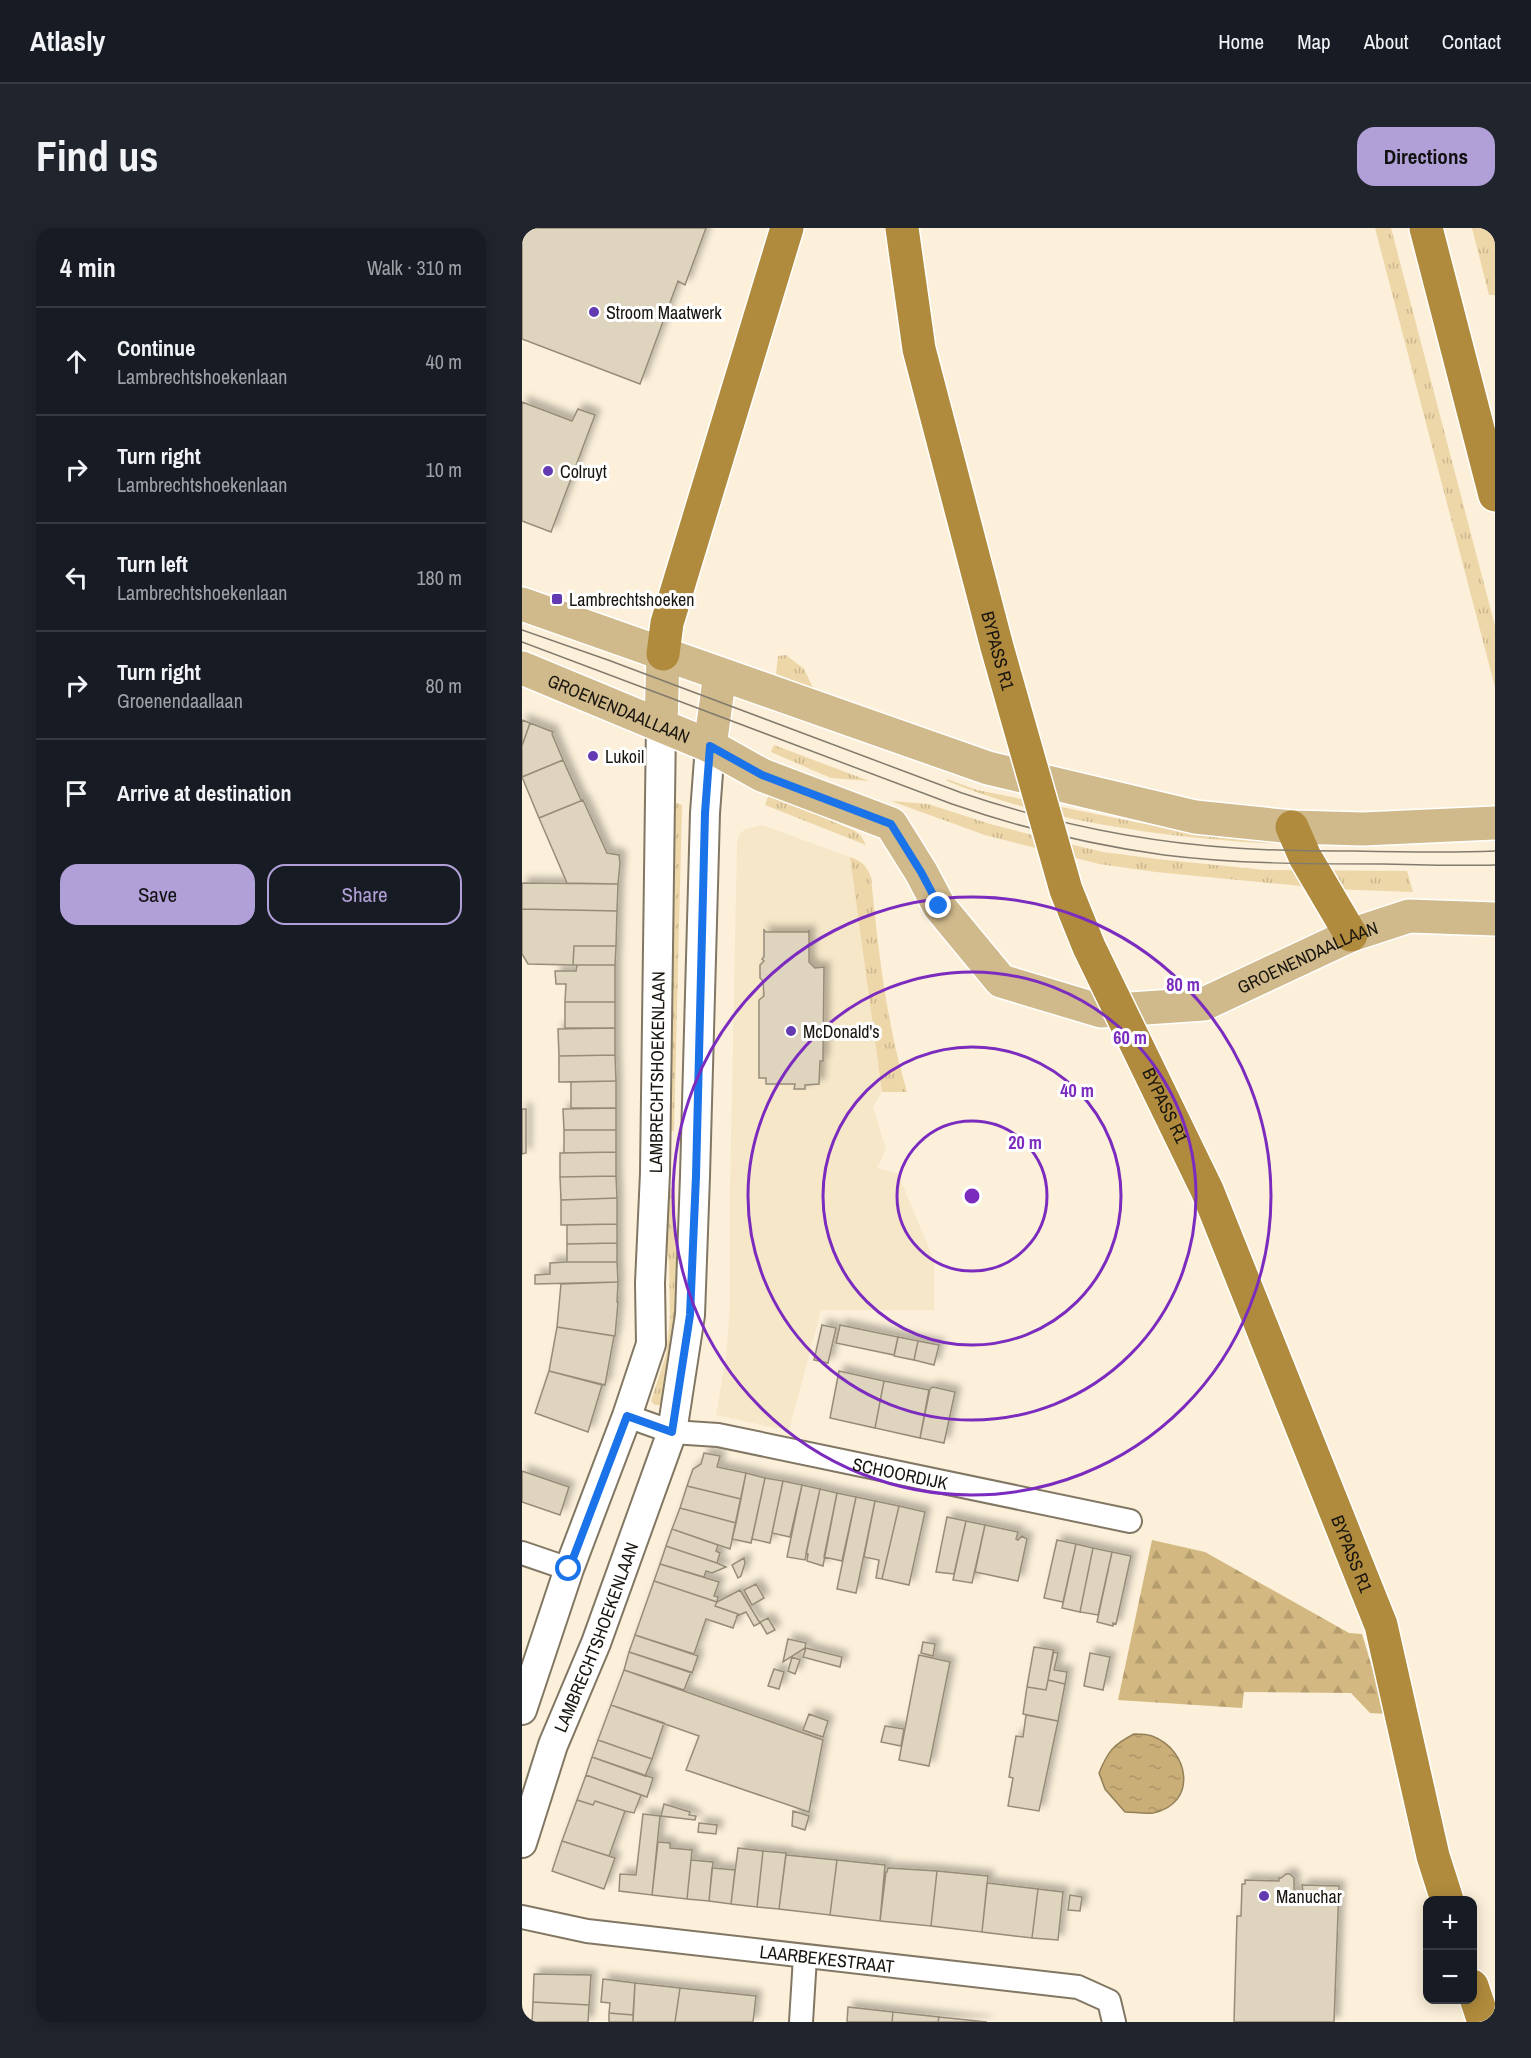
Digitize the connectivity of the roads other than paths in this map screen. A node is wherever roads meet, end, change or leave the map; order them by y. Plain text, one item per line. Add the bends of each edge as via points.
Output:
1 (787, 228) edge
2 (902, 228) edge
3 (1426, 228) edge
4 (1495, 495) edge
5 (522, 604) edge
6 (663, 654) junction
7 (522, 668) edge
8 (720, 674) junction
9 (661, 725) junction
10 (710, 746) junction
11 (1495, 823) edge
12 (1292, 827) junction
13 (1495, 919) edge
14 (1351, 935) junction
15 (627, 1416) junction
16 (672, 1432) junction
17 (1130, 1521) dead end
18 (522, 1553) edge
19 (569, 1569) junction
20 (522, 1710) edge
21 (522, 1843) edge
22 (1446, 1896) edge
23 (522, 1917) edge
24 (805, 1957) junction
25 (1477, 2000) edge
26 (1483, 2020) edge
27 (801, 2022) edge
28 (1114, 2022) edge

1 - 6 highway via 667,623
2 - 22 highway, BYPASS R1, bridge via 920,349 997,647 1066,890 1089,947 1207,1190 1381,1625 1433,1856
3 - 4 highway
5 - 6 main road
6 - 8 main road
6 - 9 main road
7 - 9 main road, GROENENDAALLAAN
8 - 10 main road
8 - 12 main road via 988,768 1195,817
9 - 10 main road, GROENENDAALLAAN
9 - 15 street, LAMBRECHTSHOEKENLAAN via 651,1344
10 - 14 main road, GROENENDAALLAAN via 762,775 891,824 939,906 1000,981 1101,1011 1204,1004
10 - 16 street, LAMBRECHTSHOEKENLAAN via 690,1315
11 - 12 main road via 1363,829
12 - 14 highway
13 - 14 main road, GROENENDAALLAAN via 1409,916
15 - 16 street
15 - 19 street, LAMBRECHTSHOEKENLAAN
16 - 17 street, SCHOORDIJK via 718,1435
16 - 21 street, LAMBRECHTSHOEKENLAAN via 596,1643 553,1745
18 - 19 street
19 - 20 street, LAMBRECHTSHOEKENLAAN
23 - 24 street, LAARBEKESTRAAT via 587,1931
24 - 27 street
24 - 28 street, LAARBEKESTRAAT via 1078,1987 1109,2001
25 - 26 highway

